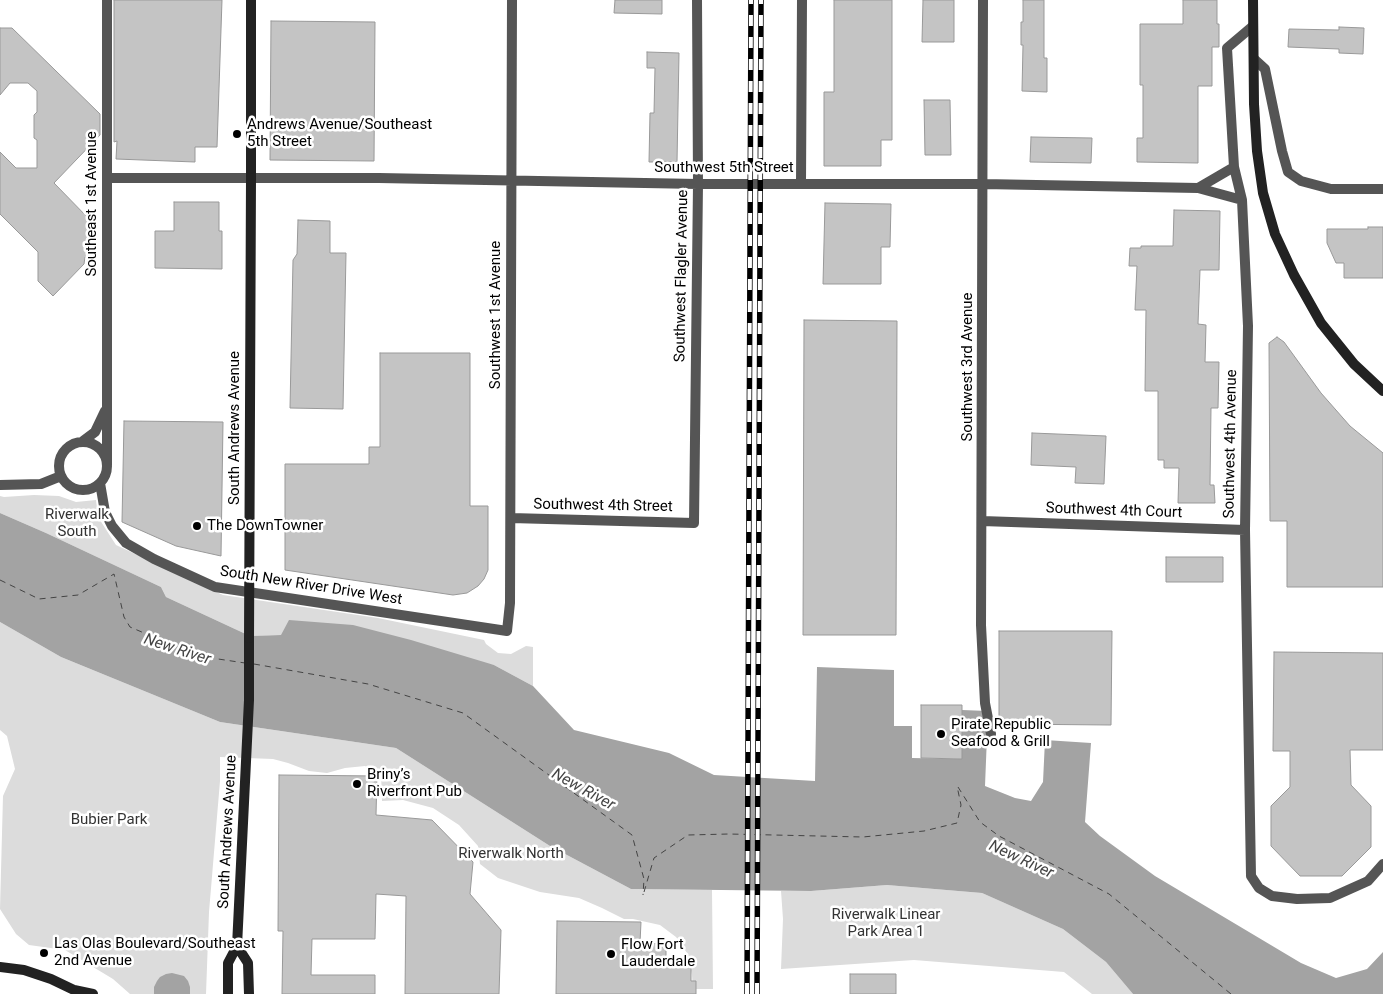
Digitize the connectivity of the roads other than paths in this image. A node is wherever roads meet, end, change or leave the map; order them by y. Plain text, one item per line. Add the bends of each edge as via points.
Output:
1 (107, 0) edge
2 (251, 0) edge
3 (512, 0) edge
4 (697, 0) edge
5 (802, 0) edge
6 (983, 0) edge
7 (1253, 0) edge
8 (1253, 26) junction
9 (1254, 59) junction
10 (1234, 166) junction
11 (107, 178) junction
12 (251, 178) junction
13 (511, 181) junction
14 (698, 184) junction
15 (801, 184) junction
16 (983, 184) junction
17 (1198, 188) junction
18 (1383, 189) edge
19 (1242, 200) junction
20 (1383, 391) edge
21 (107, 408) junction
22 (83, 441) junction
23 (107, 465) junction
24 (61, 476) junction
25 (100, 483) junction
26 (0, 485) edge
27 (511, 518) junction
28 (982, 521) junction
29 (694, 523) joint
30 (1244, 530) junction
31 (507, 631) joint
32 (991, 734) dead end
33 (1383, 864) edge
34 (237, 946) junction
35 (0, 967) edge
36 (76, 992) edge
37 (93, 994) edge
38 (228, 994) edge
39 (249, 994) edge

1 - 11 street, Southeast 1st Avenue
2 - 12 main road, South Andrews Avenue
3 - 13 street, Southwest 1st Avenue
4 - 14 street, Southwest Flagler Avenue
5 - 15 street
6 - 16 street, Southwest 3rd Avenue
7 - 8 main road
8 - 9 main road
8 - 10 street, Southwest 4th Avenue via 1228,48
9 - 18 street via 1265,69 1288,172 1301,181 1331,189
9 - 20 main road via 1256,151 1263,193 1275,234 1321,323 1354,364
10 - 17 street
10 - 19 street, Southwest 4th Avenue
11 - 12 street, Southwest 5th Street
11 - 21 street, Southeast 1st Avenue
12 - 13 street, Southwest 5th Street
12 - 34 main road, South Andrews Avenue, bridge via 250,700
13 - 14 street, Southwest 5th Street
13 - 27 street, Southwest 1st Avenue
14 - 15 street, Southwest 5th Street
14 - 29 street, Southwest Flagler Avenue
15 - 16 street, Southwest 5th Street
16 - 17 street, Southwest 5th Street
16 - 28 street, Southwest 3rd Avenue
17 - 19 street, Southwest 5th Street
19 - 30 street, Southwest 4th Avenue via 1248,326
21 - 22 street, Southeast 1st Avenue via 95,432
21 - 23 street, Southeast 1st Avenue
22 - 23 street via 102,451
22 - 24 street via 75,442 62,452 58,468
23 - 25 street
24 - 25 street via 78,490 93,488
24 - 26 street via 41,484
25 - 31 street, South New River Drive West via 105,512 126,543 215,587
27 - 29 street, Southwest 4th Street
27 - 31 street, Southwest 1st Avenue
28 - 30 street, Southwest 4th Court
28 - 32 street, Southwest 3rd Avenue via 981,625 985,703
30 - 33 street, Southwest 4th Avenue via 1251,876 1259,888 1272,896 1330,898 1368,881
34 - 38 main road, South Andrews Avenue via 228,963
34 - 39 main road via 248,963
35 - 36 main road via 24,970
36 - 37 main road

